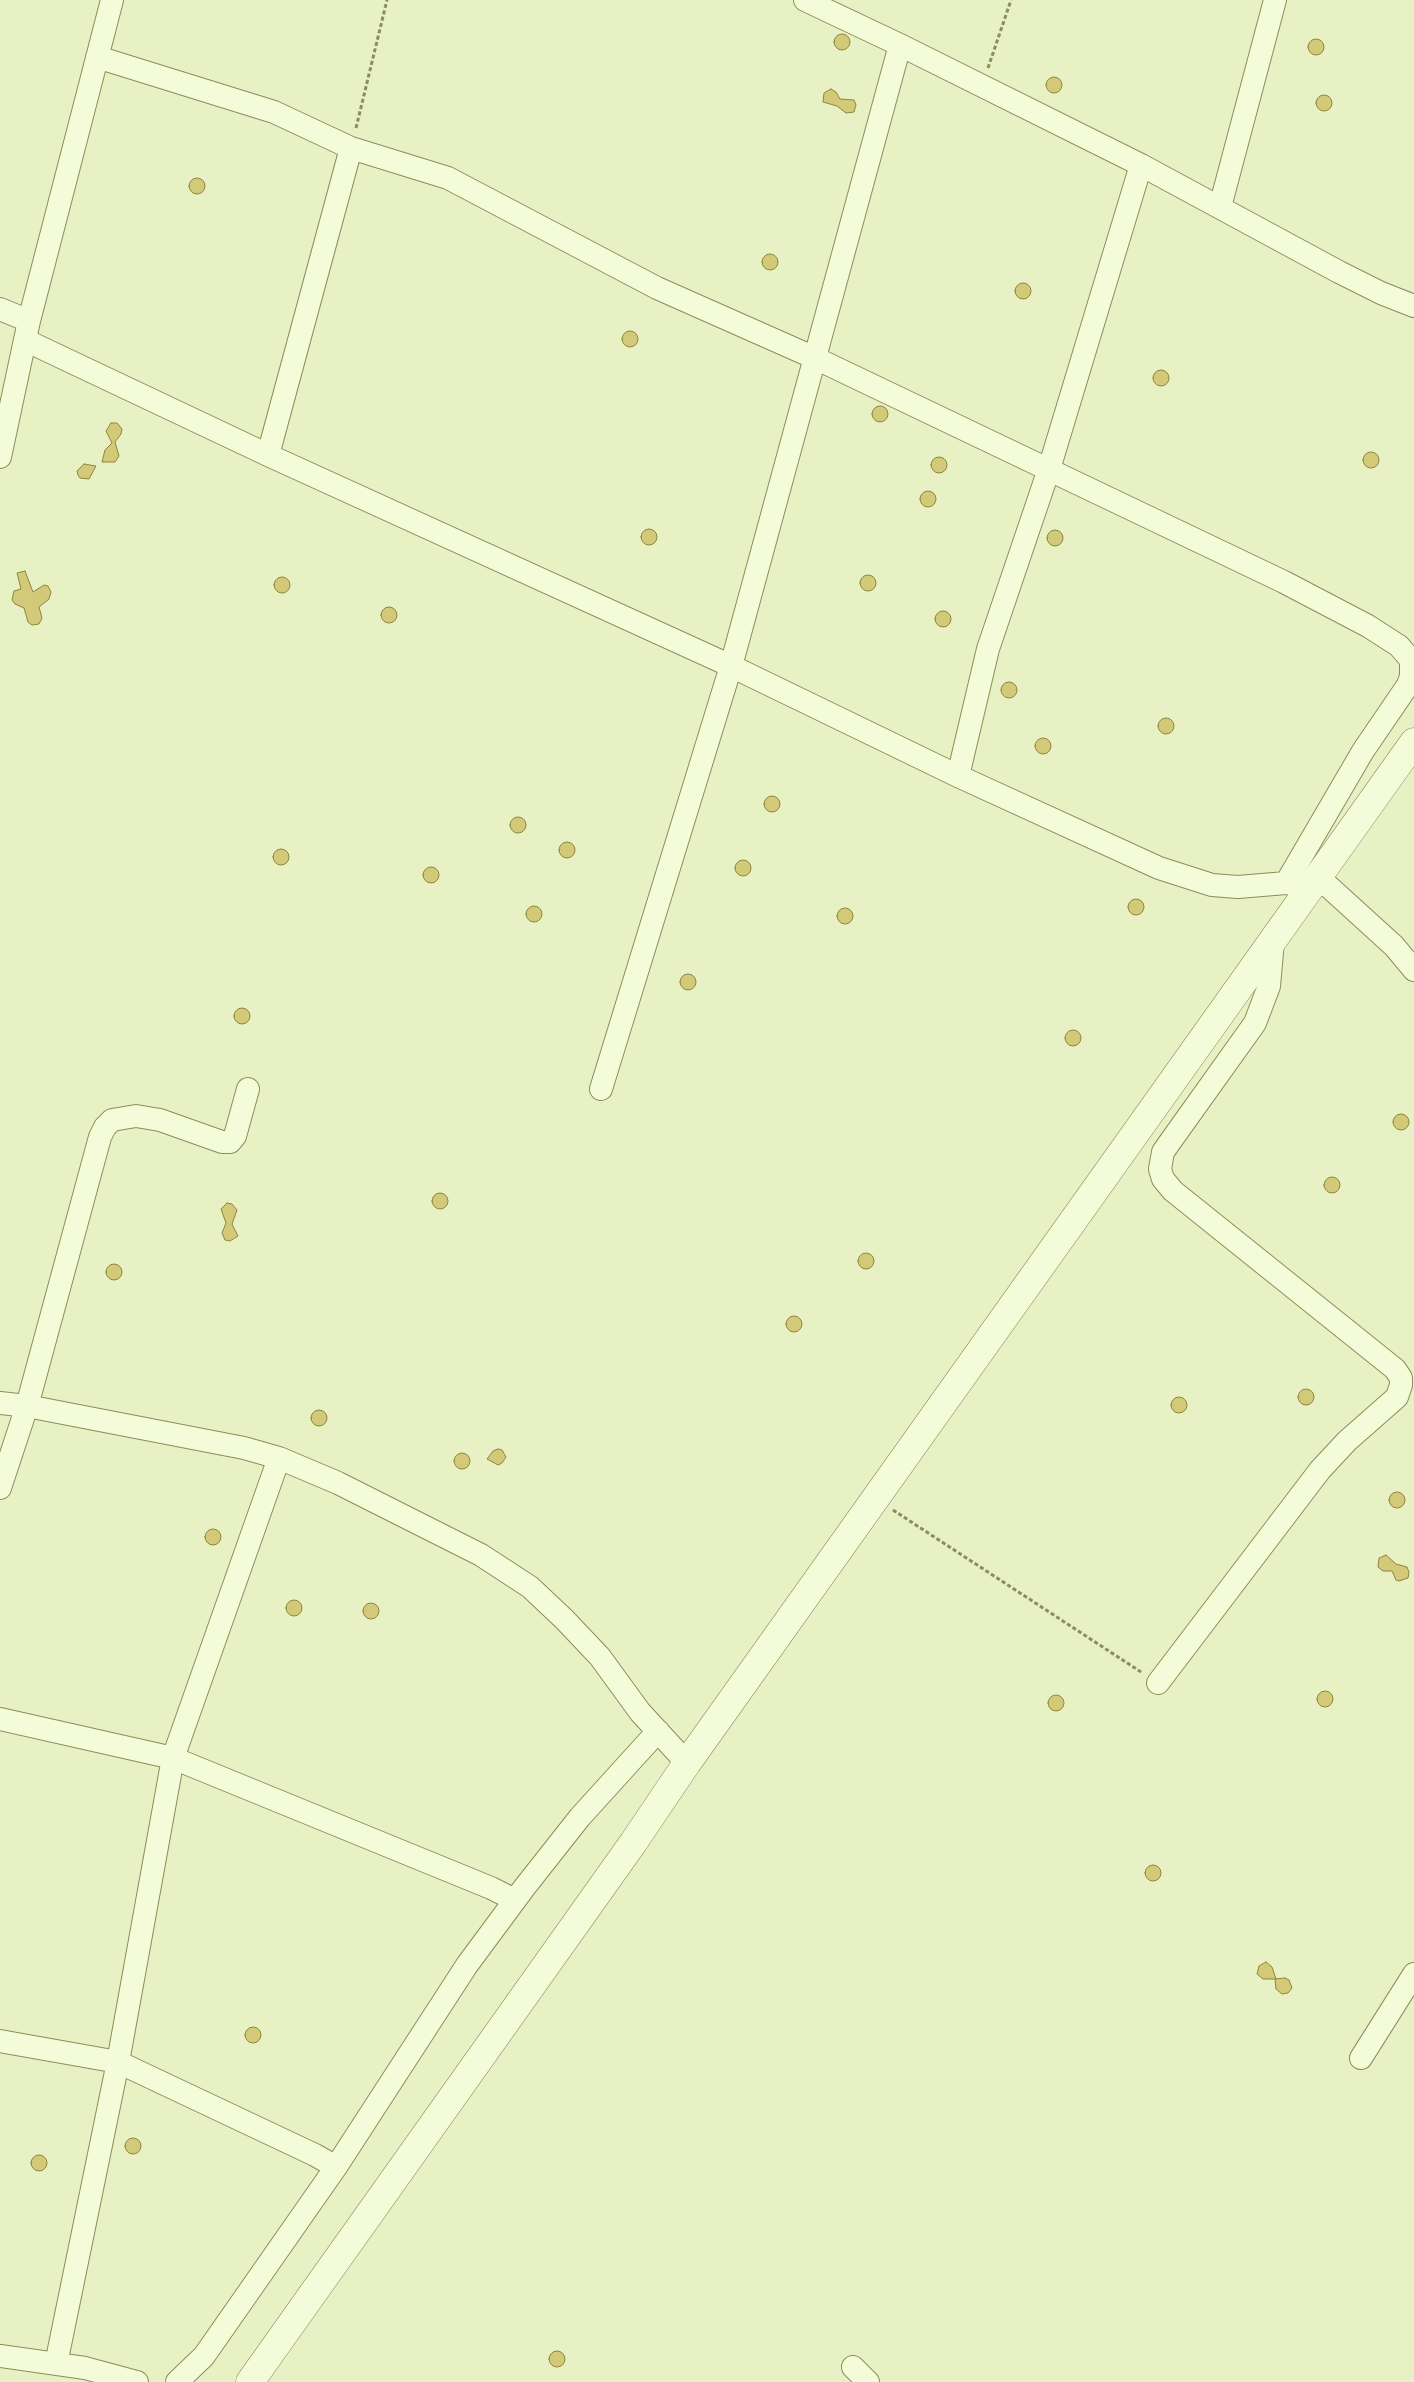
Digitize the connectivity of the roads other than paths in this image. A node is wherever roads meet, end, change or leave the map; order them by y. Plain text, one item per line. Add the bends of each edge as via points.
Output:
1 (112, 0) edge
2 (804, 0) edge
3 (1275, 0) edge
4 (900, 45) junction
5 (97, 57) junction
6 (351, 148) junction
7 (1141, 165) junction
8 (1220, 207) junction
9 (1414, 306) edge
10 (0, 309) edge
11 (28, 331) junction
12 (815, 358) junction
13 (268, 455) junction
14 (0, 457) edge
15 (1049, 469) junction
16 (731, 666) junction
17 (1414, 742) edge
18 (958, 776) junction
19 (1305, 882) junction
20 (1273, 941) junction
21 (1414, 970) edge
22 (248, 1089) dead end
23 (601, 1089) dead end
24 (0, 1403) edge
25 (27, 1406) junction
26 (278, 1458) junction
27 (0, 1488) edge
28 (1158, 1683) road end
29 (0, 1719) edge
30 (658, 1732) junction
31 (173, 1758) junction
32 (687, 1763) junction
33 (515, 1900) junction
34 (1414, 1974) edge
35 (0, 2041) edge
36 (1361, 2058) dead end
37 (118, 2062) junction
38 (336, 2167) junction
39 (0, 2356) edge
40 (56, 2364) junction
41 (137, 2382) edge
42 (178, 2382) edge
43 (250, 2382) edge

1 - 5 street
2 - 4 street
3 - 8 street
4 - 7 street
4 - 12 street
5 - 6 street via 274,112
5 - 11 street
6 - 12 street via 448,178 657,288
6 - 13 street
7 - 8 street
7 - 15 street
8 - 9 street via 1381,293
10 - 11 street
11 - 13 street
11 - 14 street
12 - 15 street
12 - 16 street
13 - 16 street
15 - 18 street via 988,649
15 - 19 street via 1360,621 1408,654 1412,668 1408,685 1364,751
16 - 18 street
16 - 23 street
17 - 19 street
18 - 19 street via 1188,879 1238,887
19 - 20 street
19 - 21 street via 1394,946
20 - 28 street via 1269,986 1255,1023 1167,1147 1160,1169 1172,1191 1394,1369 1401,1378 1401,1386 1397,1398 1347,1441 1314,1476
20 - 32 street
22 - 25 street via 235,1136 230,1142 160,1120 136,1116 112,1120 105,1127
24 - 25 street
25 - 26 street via 244,1448
25 - 27 street
26 - 30 street via 338,1483 481,1555 530,1587 600,1657
26 - 31 street
29 - 31 street
30 - 32 street
30 - 33 street via 580,1817
31 - 33 street
31 - 37 street
32 - 43 street
33 - 38 street via 467,1965
34 - 36 street
35 - 37 street
37 - 38 street
37 - 40 street
38 - 42 street via 204,2356
39 - 40 street
40 - 41 street

